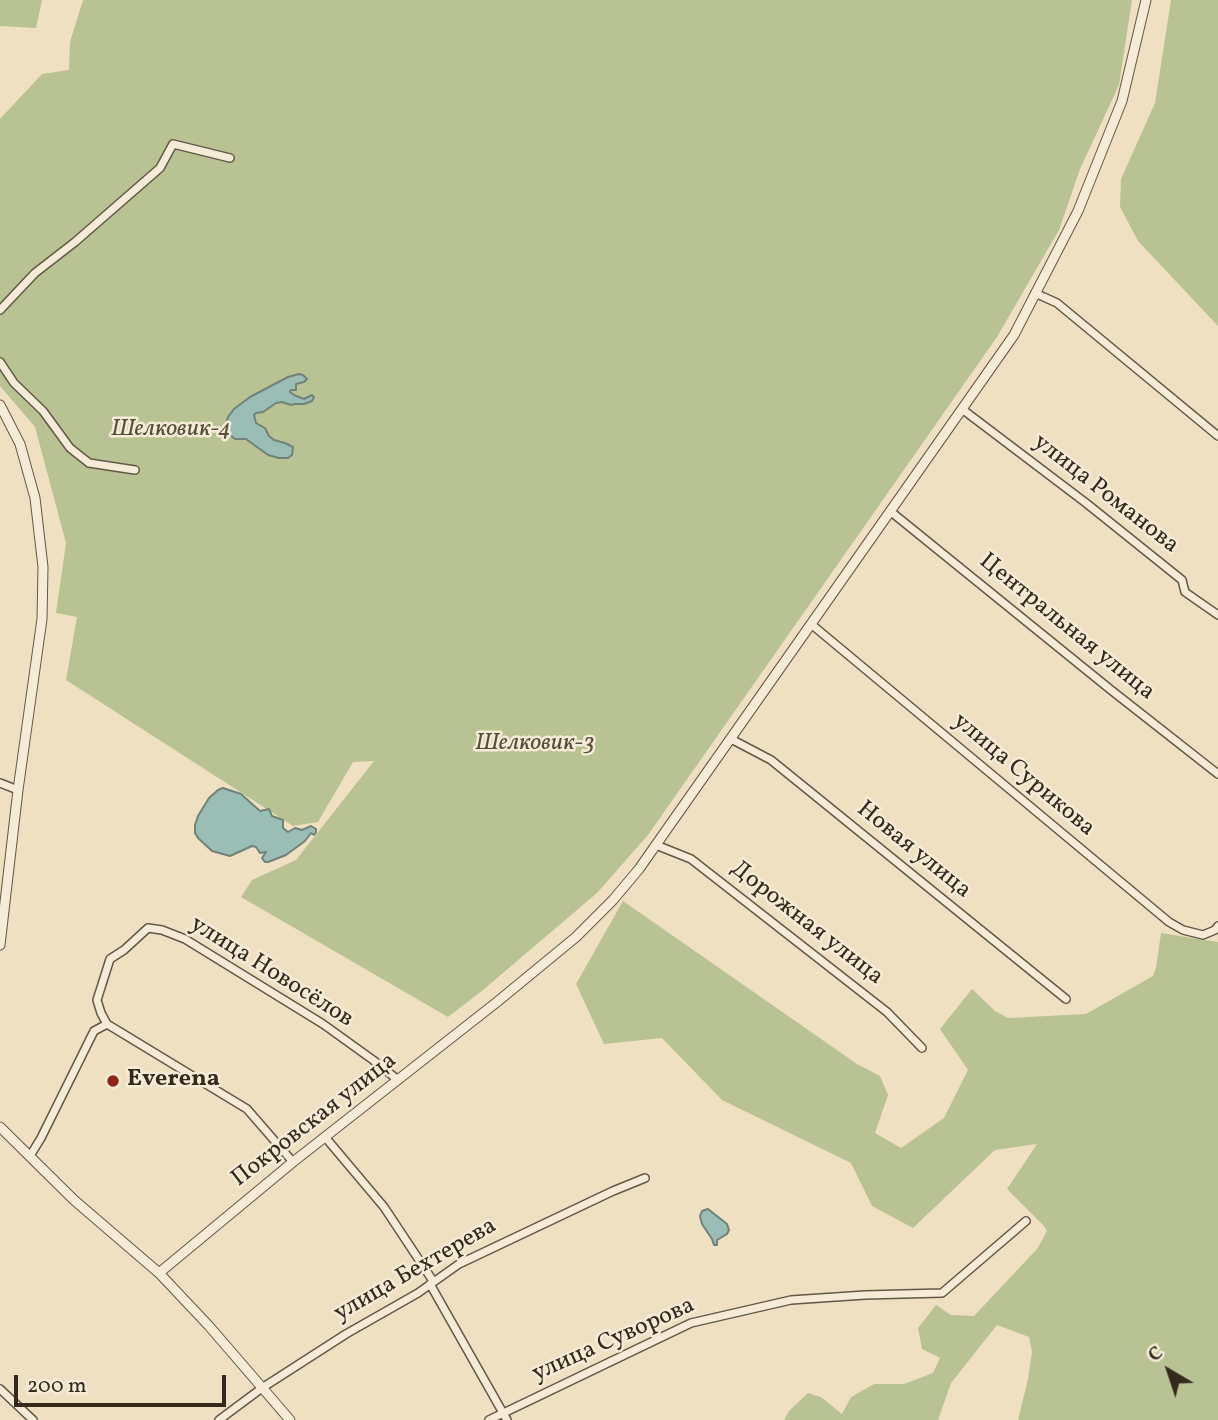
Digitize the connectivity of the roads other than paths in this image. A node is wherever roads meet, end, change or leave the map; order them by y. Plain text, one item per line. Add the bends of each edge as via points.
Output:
1 (1146, 0) edge
2 (230, 158) dead end
3 (1035, 293) junction
4 (0, 310) edge
5 (0, 362) edge
6 (1, 407) edge
7 (962, 409) junction
8 (1218, 436) edge
9 (135, 470) dead end
10 (890, 511) junction
11 (1218, 615) edge
12 (811, 624) junction
13 (731, 739) junction
14 (1218, 774) edge
15 (0, 783) edge
16 (18, 790) junction
17 (656, 845) junction
18 (1218, 926) edge
19 (0, 944) edge
20 (1066, 999) dead end
21 (107, 1024) junction
22 (922, 1048) dead end
23 (398, 1080) junction
24 (0, 1127) edge
25 (325, 1137) junction
26 (30, 1156) junction
27 (293, 1162) junction
28 (645, 1178) dead end
29 (1026, 1221) dead end
30 (159, 1273) junction
31 (431, 1283) junction
32 (262, 1388) junction
33 (0, 1389) edge
34 (505, 1417) edge
35 (33, 1420) edge
36 (219, 1420) edge
37 (290, 1420) edge
38 (489, 1420) edge

1 - 3 street, Покровская улица via 1122,102 1078,211
2 - 4 street via 173,144 160,168 35,273
3 - 7 street, Покровская улица via 1014,335
3 - 8 street via 1057,303
5 - 9 street via 70,448 89,463
6 - 16 street via 20,444 36,498 43,567 42,619
7 - 10 street, Покровская улица
7 - 11 street, улица Романова via 1182,580 1185,592
10 - 12 street, Покровская улица
10 - 14 street, Центральная улица
12 - 13 street, Покровская улица
12 - 18 street, улица Сурикова via 1169,922 1203,935
13 - 17 street, Покровская улица
13 - 20 street, Новая улица via 771,760
15 - 16 street
16 - 19 street
17 - 22 street, Дорожная улица via 691,859 887,1012
17 - 23 street, Покровская улица via 585,928
21 - 23 street, улица Новосёлов via 97,1000 110,959 148,928 162,930 323,1024
21 - 26 street via 94,1031
21 - 27 street via 247,1109
23 - 25 street, Покровская улица
24 - 26 street
25 - 27 street, Покровская улица
25 - 31 street via 384,1207
26 - 30 street
27 - 30 street, Покровская улица
28 - 31 street, улица Бехтерева via 459,1264
29 - 34 street, улица Суворова via 942,1293 790,1300 691,1323
30 - 32 street
31 - 32 street, улица Бехтерева
31 - 34 street
32 - 36 street, улица Бехтерева
32 - 37 street
33 - 35 street
34 - 38 street, улица Суворова

